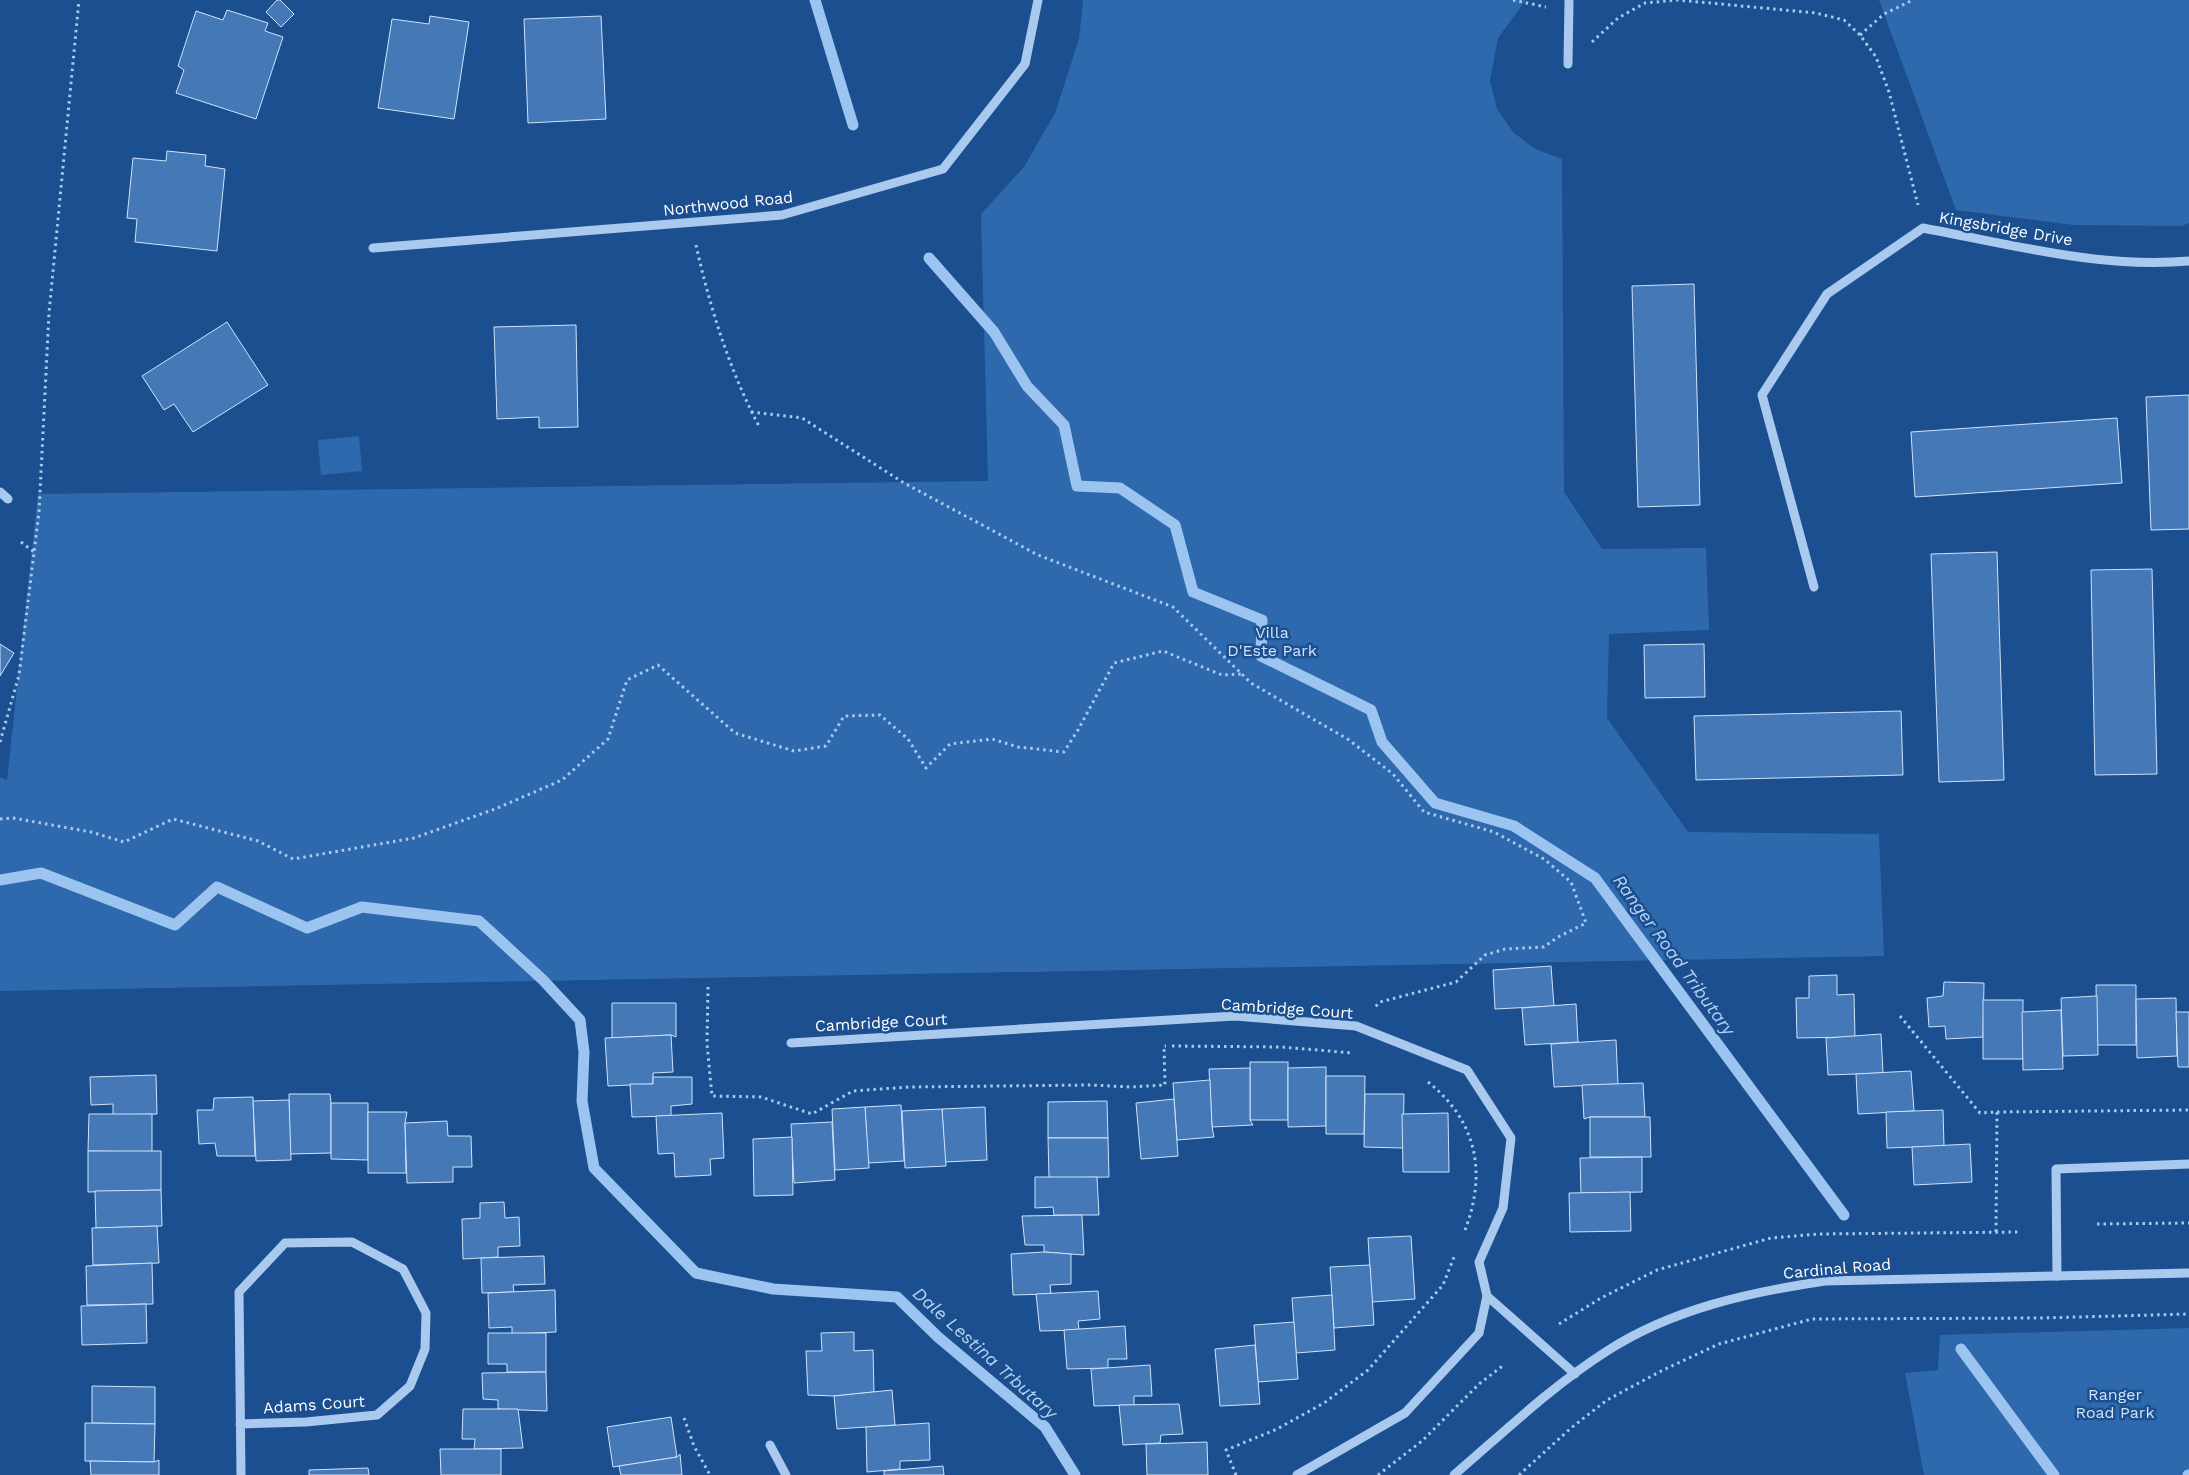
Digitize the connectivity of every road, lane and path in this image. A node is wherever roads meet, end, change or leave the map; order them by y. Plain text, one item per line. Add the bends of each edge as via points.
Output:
1 (79, 0) edge
2 (1038, 0) edge
3 (1513, 0) edge
4 (1569, 0) edge
5 (1913, 0) edge
6 (1569, 11) junction
7 (1860, 35) junction
8 (1568, 64) joint
9 (691, 222) junction
10 (1924, 228) junction
11 (373, 248) dead end
12 (2189, 261) edge
13 (751, 412) junction
14 (760, 428) dead end
15 (0, 492) edge
16 (8, 499) dead end
17 (21, 542) dead end
18 (34, 552) junction
19 (1814, 587) dead end
20 (1241, 674) junction
21 (0, 742) edge
22 (0, 819) edge
23 (708, 987) dead end
24 (1900, 1016) dead end
25 (1359, 1027) junction
26 (791, 1043) dead end
27 (1360, 1055) dead end
28 (1424, 1079) dead end
29 (2189, 1110) edge
30 (1997, 1112) junction
31 (2189, 1164) edge
32 (2189, 1223) edge
33 (2097, 1224) dead end
34 (1464, 1232) dead end
35 (1996, 1232) junction
36 (2021, 1232) dead end
37 (1457, 1250) dead end
38 (2189, 1273) edge
39 (2056, 1276) junction
40 (1487, 1296) junction
41 (2189, 1314) edge
42 (1559, 1324) dead end
43 (1505, 1364) dead end
44 (1575, 1374) junction
45 (684, 1418) dead end
46 (240, 1424) junction
47 (770, 1445) dead end
48 (241, 1475) edge
49 (710, 1475) edge
50 (786, 1475) edge
51 (1236, 1475) edge
52 (1297, 1475) edge
53 (1378, 1475) edge
54 (1454, 1475) edge
55 (1519, 1475) edge

1 - 18 path via 49,313
2 - 9 street, Northwood Road via 1025,64 943,169 782,215
3 - 6 path
4 - 6 street
5 - 7 path via 1884,14
6 - 8 street
7 - 8 path via 1844,20 1816,13 1678,0 1645,3 1618,18
7 - 10 path via 1876,58 1889,92
9 - 11 street, Northwood Road
9 - 13 path via 706,292
10 - 12 street, Kingsbridge Drive via 2078,257 2131,262
10 - 19 street, Kingsbridge Drive via 1827,294 1762,395
13 - 14 path
13 - 20 path via 802,418 904,482 1038,556 1173,607
15 - 16 street
17 - 18 path
18 - 21 path via 19,676
20 - 22 path via 1222,675 1163,651 1114,663 1064,752 1018,747 992,739 950,744 926,768 908,739 880,715 844,716 826,746 794,751 735,733 658,665 627,680 608,738 562,780 495,809 414,838 294,859 258,841 173,819 124,842 91,832 13,818
20 - 25 path via 1349,740 1393,774 1424,812 1494,832 1544,859 1571,882 1586,923 1544,947 1505,949 1485,955 1456,982 1380,1002
23 - 27 path via 707,1044 712,1096 761,1097 812,1114 853,1092 908,1087 1165,1085 1164,1046 1281,1046
24 - 30 path via 1980,1113
25 - 26 street, Cambridge Court via 1234,1016
25 - 40 street, Cambridge Court via 1467,1070 1511,1138 1503,1208 1479,1262
28 - 34 path via 1445,1096 1473,1143 1478,1172
29 - 30 path
30 - 35 path
31 - 39 street via 2056,1168
32 - 33 path
35 - 36 path
35 - 42 path via 1819,1234 1771,1238 1657,1270 1601,1298
37 - 51 path via 1443,1285 1368,1370 1324,1403 1277,1429 1226,1450
38 - 39 street, Cardinal Road
39 - 44 street, Cardinal Road via 1825,1281 1766,1290 1684,1313 1658,1324 1607,1350
40 - 44 street
40 - 52 street, Cambridge Court via 1479,1333 1405,1413
41 - 55 path via 1812,1319 1719,1344 1639,1382 1607,1400
43 - 53 path via 1479,1384 1422,1441
44 - 54 street, Cardinal Road via 1553,1389
45 - 49 path via 694,1446
46 - 46 street, Adams Court via 239,1292 285,1243 352,1242 403,1269 426,1313 425,1349 410,1386 377,1415
46 - 48 street, Adams Court
47 - 50 street

